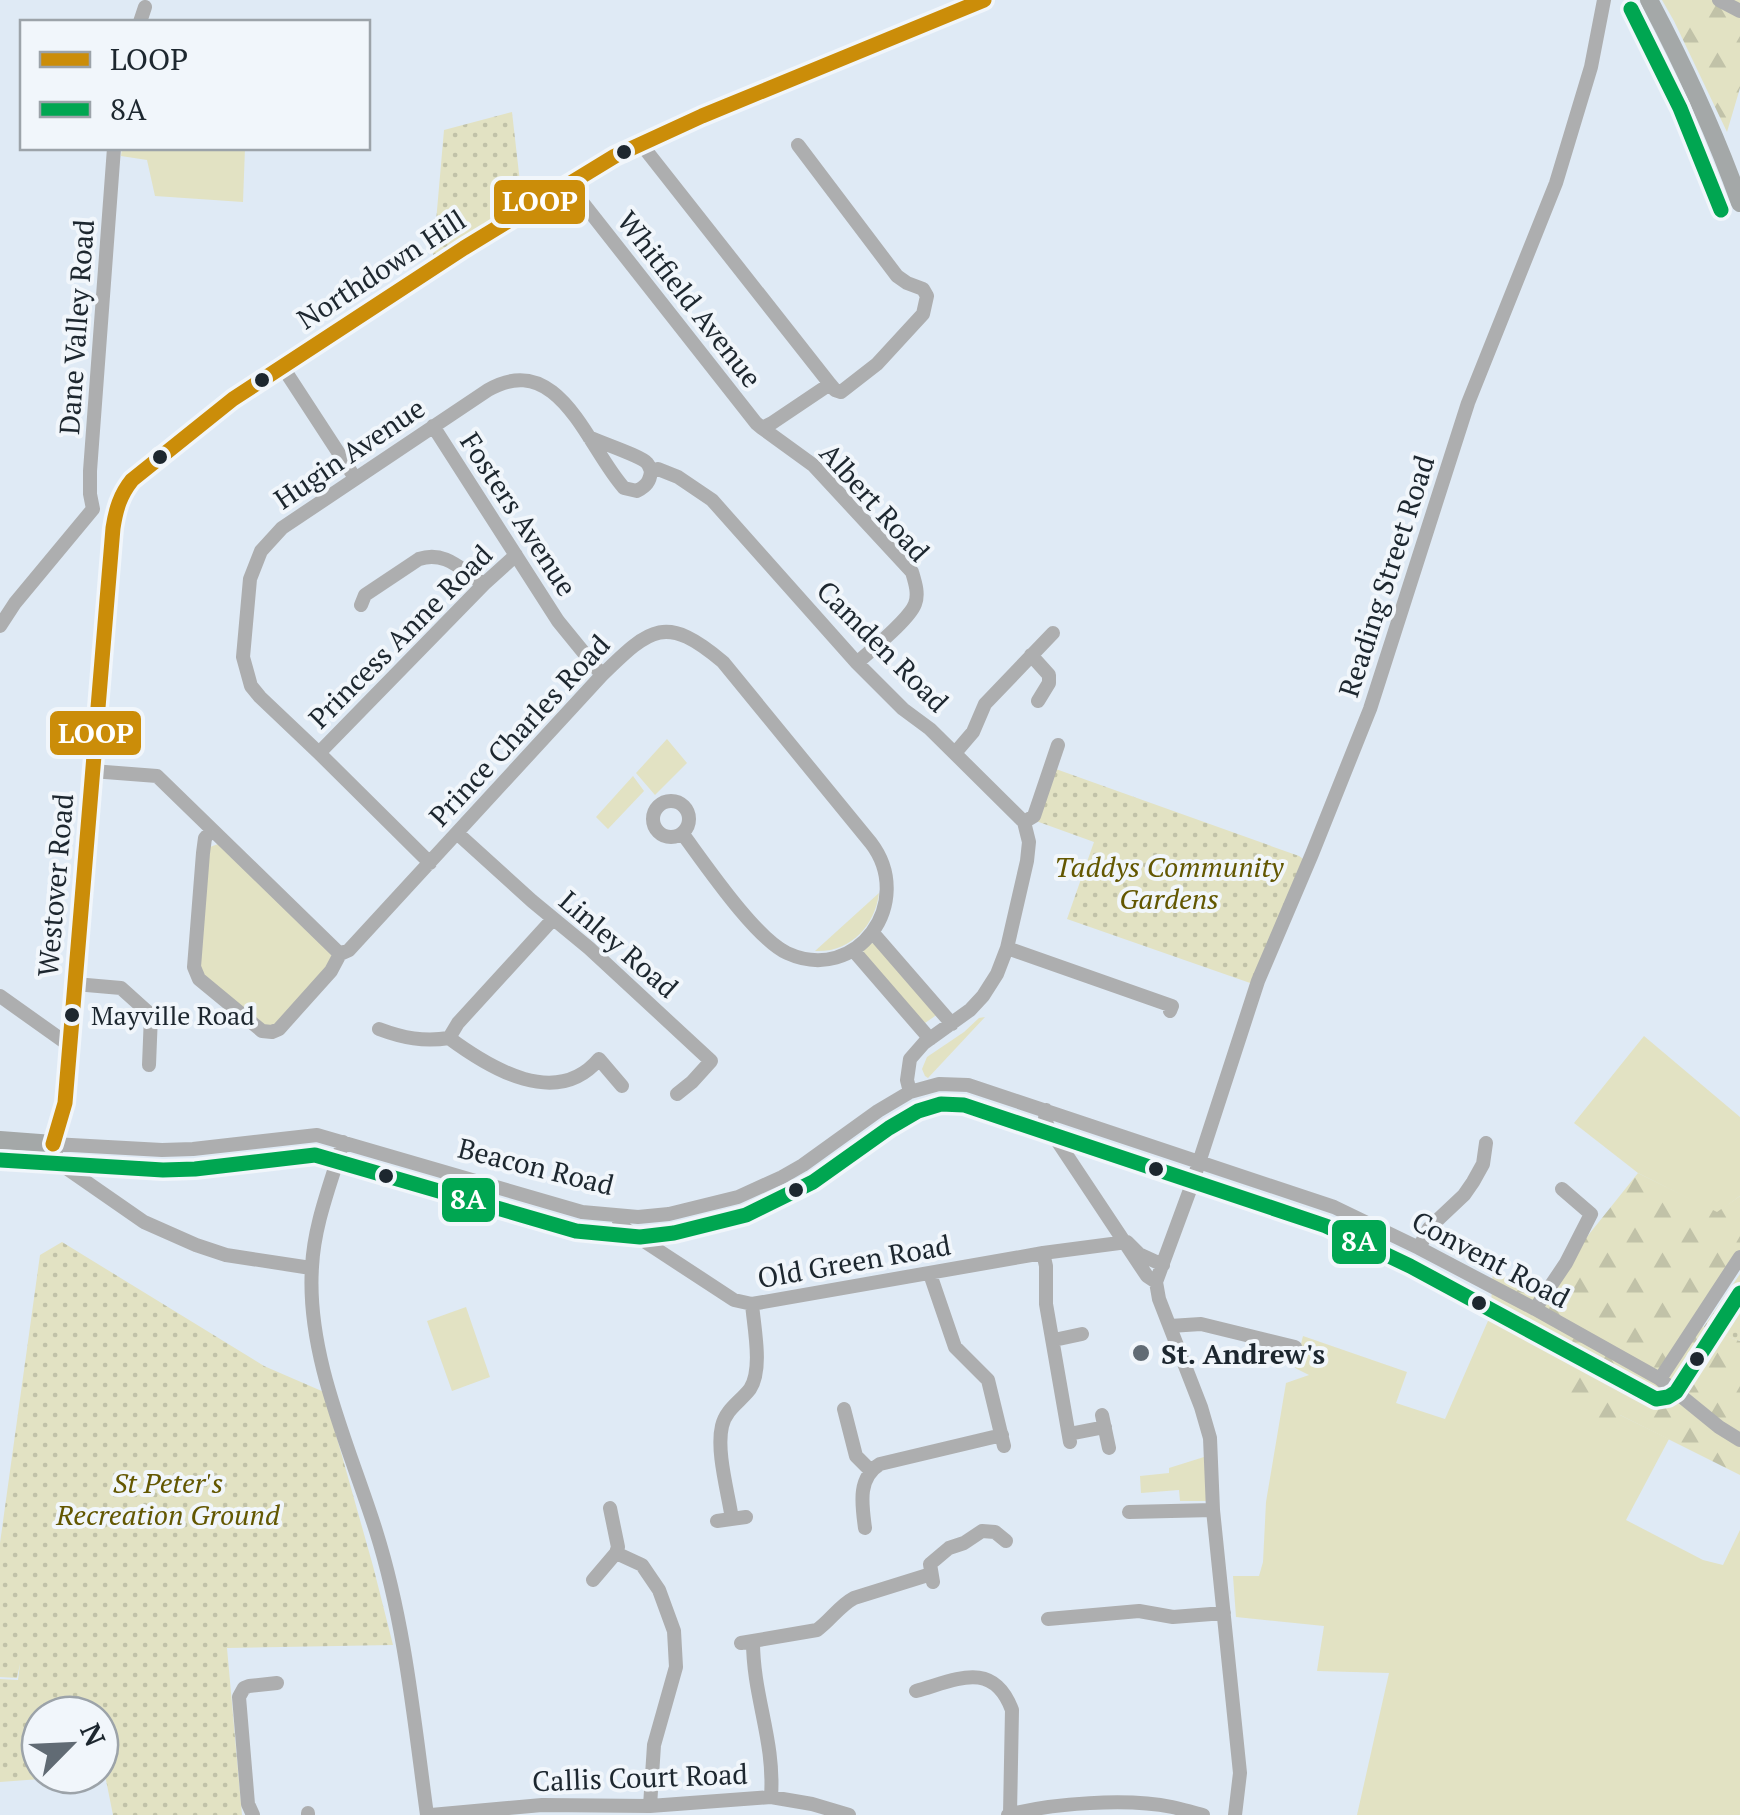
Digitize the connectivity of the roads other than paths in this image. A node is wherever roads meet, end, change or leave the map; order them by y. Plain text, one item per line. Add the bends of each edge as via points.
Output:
1 (984, 0) edge
2 (1604, 0) edge
3 (1649, 0) edge
4 (1719, 0) edge
5 (145, 7) dead end
6 (1740, 10) edge
7 (141, 20) edge
8 (640, 144) junction
9 (798, 145) dead end
10 (114, 150) edge
11 (568, 184) junction
12 (1740, 203) edge
13 (282, 366) junction
14 (830, 384) junction
15 (433, 426) junction
16 (762, 428) junction
17 (588, 436) junction
18 (651, 471) junction
19 (355, 478) junction
20 (92, 509) junction
21 (116, 509) junction
22 (516, 554) junction
23 (484, 584) junction
24 (361, 604) dead end
25 (0, 626) edge
26 (1053, 633) dead end
27 (1031, 654) junction
28 (857, 662) junction
29 (602, 674) junction
30 (1038, 701) dead end
31 (1058, 744) dead end
32 (955, 752) junction
33 (320, 753) junction
34 (92, 771) junction
35 (1024, 822) junction
36 (212, 830) junction
37 (682, 833) dead end
38 (456, 834) junction
39 (430, 863) junction
40 (553, 919) junction
41 (863, 942) junction
42 (1007, 948) junction
43 (340, 954) junction
44 (75, 984) junction
45 (0, 996) edge
46 (1170, 1012) dead end
47 (952, 1024) junction
48 (379, 1029) dead end
49 (449, 1038) junction
50 (930, 1039) junction
51 (69, 1044) junction
52 (149, 1064) dead end
53 (622, 1086) dead end
54 (910, 1092) junction
55 (677, 1094) dead end
56 (1046, 1110) junction
57 (0, 1140) edge
58 (343, 1142) junction
59 (1486, 1143) dead end
60 (53, 1144) junction
61 (1198, 1163) junction
62 (1562, 1189) dead end
63 (618, 1216) junction
64 (1126, 1242) junction
65 (1419, 1248) junction
66 (1043, 1253) junction
67 (1740, 1258) edge
68 (1163, 1265) junction
69 (312, 1268) junction
70 (930, 1274) junction
71 (1156, 1282) junction
72 (752, 1304) junction
73 (1535, 1309) junction
74 (1170, 1326) junction
75 (1082, 1334) dead end
76 (1054, 1340) junction
77 (1295, 1347) dead end
78 (1660, 1379) junction
79 (841, 1417) dead end
80 (1740, 1440) edge
81 (1109, 1448) dead end
82 (870, 1470) junction
83 (1213, 1510) junction
84 (1129, 1512) dead end
85 (609, 1515) dead end
86 (732, 1519) dead end
87 (860, 1522) dead end
88 (1006, 1541) dead end
89 (616, 1553) junction
90 (594, 1580) dead end
91 (1224, 1613) junction
92 (1048, 1618) dead end
93 (277, 1684) dead end
94 (916, 1690) dead end
95 (771, 1797) junction
96 (650, 1806) junction
97 (627, 1811) edge
98 (1009, 1814) edge
99 (253, 1815) edge
100 (429, 1815) edge
101 (848, 1815) edge
102 (1203, 1815) edge
103 (1236, 1815) edge

1 - 8 main road, Northdown Hill
2 - 61 street, Reading Street Road via 1556,183 1468,403 1370,709 1258,982
3 - 12 main road
4 - 6 street
5 - 7 street
8 - 11 main road, Northdown Hill
8 - 14 street
9 - 14 street, Whitfield Avenue via 804,165 897,276 927,296 923,314 877,364 841,392
10 - 20 street, Dane Valley Road
11 - 13 main road, Northdown Hill
11 - 16 street, Whitfield Avenue
13 - 19 street
13 - 21 main road, Northdown Hill via 150,464
14 - 16 street, Whitfield Avenue
15 - 17 street, Hugin Avenue via 499,384 524,380 559,396
15 - 19 street, Hugin Avenue
15 - 22 street, Fosters Avenue
16 - 28 street, Albert Road via 814,466 912,572 916,603
17 - 18 street via 643,459
17 - 18 street, Hugin Avenue via 624,488 642,488
18 - 28 street, Camden Road via 678,477 712,500
19 - 33 street, Hugin Avenue via 282,528 261,551 250,580 243,657 251,686
20 - 21 street
20 - 25 street
21 - 34 main road, Westover Road
22 - 23 street, Princess Anne Road
22 - 29 street, Fosters Avenue
23 - 24 street via 442,556 429,556 365,595
23 - 33 street, Princess Anne Road
26 - 27 street
27 - 30 street via 1049,675
27 - 32 street via 985,704
28 - 32 street, Camden Road
29 - 38 street, Prince Charles Road
29 - 41 street, Prince Charles Road via 656,632 686,636 723,662 877,850 888,888 882,916
31 - 35 street via 1034,816
32 - 35 street, Camden Road
33 - 39 street, Hugin Avenue
34 - 36 street via 158,776
34 - 44 main road, Westover Road
35 - 42 street via 1027,861
36 - 43 street
36 - 43 street, Prince Charles Road via 202,854 194,968 199,979 262,1031 272,1032 332,971
37 - 41 street via 776,947 813,960
38 - 39 street, Prince Charles Road
38 - 40 street, Linley Road
39 - 43 street, Prince Charles Road
40 - 49 street
40 - 55 street, Linley Road via 711,1060
41 - 47 street
41 - 50 street
42 - 46 street via 1172,1006
42 - 47 street via 983,996
44 - 51 main road, Westover Road
44 - 52 street via 121,988 151,1015
45 - 51 street
47 - 50 street
48 - 49 street via 404,1038
49 - 53 street via 522,1079 572,1080 599,1058
50 - 54 street via 910,1059
51 - 60 main road, Westover Road via 65,1103
54 - 56 street, Beacon Road via 968,1084
54 - 63 street, Beacon Road via 760,1188 669,1214
56 - 61 street, Beacon Road
56 - 64 street via 1048,1127
57 - 60 main road, Beacon Road
58 - 60 street, Beacon Road via 316,1135 192,1149
58 - 63 street, Beacon Road via 582,1212
58 - 69 street via 322,1206
59 - 65 street via 1473,1182
60 - 69 street via 59,1163 144,1222 226,1255
61 - 65 street, Convent Road via 1334,1207
61 - 68 street, Reading Street Road
62 - 73 street via 1590,1214
63 - 72 street, Old Green Road via 621,1226 648,1245 734,1300
64 - 66 street, Old Green Road
64 - 68 street
64 - 71 street
65 - 73 street, Convent Road
66 - 70 street, Old Green Road
66 - 76 street
67 - 78 street
68 - 71 street, Reading Street Road
69 - 100 street via 328,1383 401,1634
70 - 72 street, Old Green Road
70 - 82 street via 955,1347 988,1380 1003,1441
71 - 74 street
72 - 86 street via 757,1370 728,1411 720,1440
73 - 78 street, Convent Road
74 - 77 street via 1201,1324
74 - 83 street via 1210,1438
75 - 76 street
76 - 81 street via 1070,1438 1104,1421
78 - 80 street, Convent Road
79 - 82 street via 856,1456
82 - 87 street
83 - 84 street
83 - 91 street
85 - 89 street
88 - 95 street via 982,1531 949,1548 931,1573 854,1598 817,1630 748,1642 771,1754
89 - 90 street
89 - 96 street via 642,1565 674,1631 676,1667 654,1746
91 - 92 street
91 - 103 street via 1240,1773
93 - 99 street via 248,1686 239,1697
94 - 98 street via 976,1676 997,1683 1007,1695
95 - 96 street, Callis Court Road
95 - 101 street, Callis Court Road
96 - 97 street, Callis Court Road
97 - 100 street, Callis Court Road via 542,1805
98 - 102 street via 1125,1804

